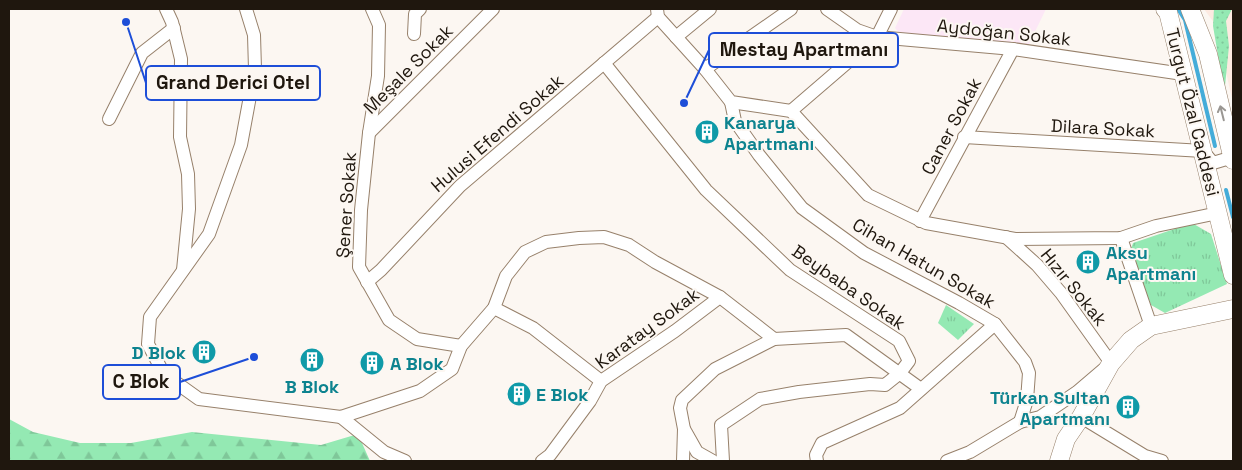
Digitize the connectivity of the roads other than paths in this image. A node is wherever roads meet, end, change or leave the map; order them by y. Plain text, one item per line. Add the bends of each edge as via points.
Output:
1 (166, 9) edge
2 (246, 9) edge
3 (372, 9) edge
4 (420, 9) edge
5 (493, 9) edge
6 (710, 9) edge
7 (791, 9) edge
8 (827, 9) edge
9 (890, 9) edge
10 (1166, 9) edge
11 (657, 13) edge
12 (1196, 13) edge
13 (174, 28) junction
14 (414, 34) dead end
15 (676, 37) junction
16 (877, 37) junction
17 (1013, 48) junction
18 (1177, 50) junction
19 (604, 62) junction
20 (705, 69) junction
21 (1183, 74) junction
22 (731, 102) junction
23 (791, 111) junction
24 (109, 119) dead end
25 (369, 133) junction
26 (964, 138) junction
27 (1202, 151) junction
28 (1233, 158) edge
29 (1218, 213) junction
30 (920, 221) junction
31 (1006, 237) junction
32 (1121, 238) junction
33 (183, 270) junction
34 (1233, 275) edge
35 (367, 282) junction
36 (720, 297) junction
37 (494, 308) junction
38 (1233, 309) edge
39 (995, 324) junction
40 (1152, 326) junction
41 (774, 339) junction
42 (461, 346) junction
43 (1110, 362) junction
44 (900, 373) junction
45 (601, 381) junction
46 (921, 389) junction
47 (341, 417) junction
48 (1081, 417) junction
49 (1020, 422) junction
50 (684, 429) junction
51 (405, 461) edge
52 (542, 461) edge
53 (683, 461) edge
54 (713, 461) edge
55 (724, 461) edge
56 (816, 461) edge
57 (947, 461) edge
58 (1058, 461) edge
59 (1162, 461) edge

1 - 13 street
2 - 33 street via 254,35 255,69 241,145 209,234
3 - 25 street, Şener Sokak via 379,25 378,76
4 - 14 street via 415,14
5 - 25 street, Meşale Sokak
6 - 15 street
7 - 20 street
8 - 16 street, Aydoğan Sokak via 857,30
9 - 16 street
10 - 18 street, Turgut Özal Caddesi
11 - 15 street
11 - 19 street, Hulusi Efendi Sokak
12 - 18 street
28 -> 12 street, Turgut Özal Caddesi
13 - 24 street via 142,53
13 - 33 street via 180,59 180,137 188,174
15 - 20 street
16 - 17 street, Aydoğan Sokak
16 - 23 street
17 - 21 street, Aydoğan Sokak
17 - 26 street, Caner Sokak
18 - 21 street, Turgut Özal Caddesi
19 - 35 street, Hulusi Efendi Sokak via 460,186
19 - 44 street, Beybaba Sokak via 706,190 790,270 898,341 909,361
20 - 22 street
21 - 27 street, Turgut Özal Caddesi
22 - 23 street
22 - 39 street, Cihan Hatun Sokak via 735,121 802,208 864,254
23 - 30 street via 868,195
25 - 35 street, Şener Sokak via 359,267
26 - 27 street, Dilara Sokak
26 - 30 street, Caner Sokak
27 - 28 street, Dilara Sokak via 1213,164
27 - 29 street, Turgut Özal Caddesi
29 - 32 street via 1156,226
29 - 34 street, Turgut Özal Caddesi
30 - 31 street
31 - 32 street
31 - 43 street, Hızır Sokak via 1061,293
32 - 40 street
33 - 47 street via 150,317 148,344 164,374 200,400
35 - 42 street, Şener Sokak via 389,320 417,339
36 - 37 street via 629,245 604,236 546,242 525,252 506,276
36 - 41 street
36 - 45 street, Karatay Sokak
37 - 42 street
37 - 45 street via 533,328
38 - 40 street
39 - 46 street
39 - 49 street, Cihan Hatun Sokak via 1025,362 1029,373 1028,400
40 - 43 street via 1131,340
41 - 44 street via 846,334
41 - 50 street via 715,369 682,400 680,408
42 - 47 street via 452,369 420,391
43 - 48 street
43 - 49 street via 1078,392 1040,417
44 - 46 street
44 - 55 street via 885,385 825,389 760,399 721,425
45 - 52 street, Karatay Sokak via 590,401
46 - 56 street via 900,408 822,443
47 - 51 street via 384,452
48 - 58 street via 1066,439
48 - 59 street via 1145,456
49 - 57 street via 970,452
50 - 53 street
50 - 54 street via 697,452

